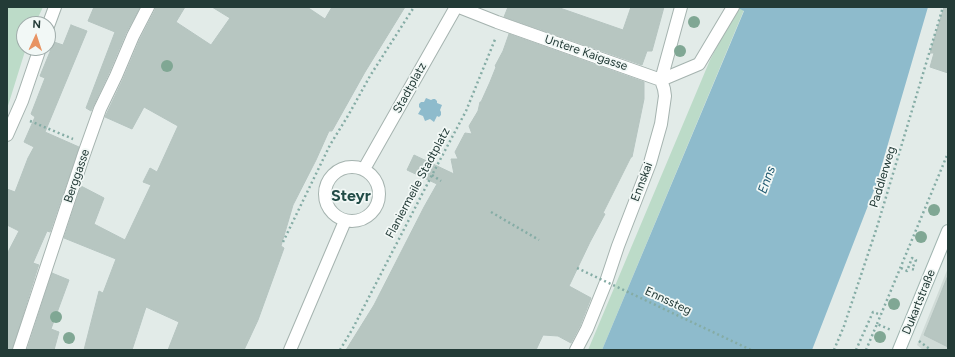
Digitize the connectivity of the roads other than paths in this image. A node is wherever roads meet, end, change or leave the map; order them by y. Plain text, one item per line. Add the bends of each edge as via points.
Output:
1 (148, 7) edge
2 (456, 7) edge
3 (459, 7) edge
4 (681, 7) edge
5 (733, 7) edge
6 (37, 56) edge
7 (661, 80) junction
8 (7, 135) edge
9 (364, 169) junction
10 (345, 221) junction
11 (948, 231) edge
12 (19, 350) edge
13 (290, 350) edge
14 (576, 350) edge
15 (899, 350) edge

1 - 12 street, Berggasse via 100,109
2 - 9 street, Stadtplatz
3 - 7 street, Untere Kaigasse
4 - 7 street, Ennskai
5 - 7 street via 698,64
6 - 8 street
7 - 14 street, Ennskai via 665,96 661,124 650,163 606,282
9 - 10 street via 375,178 380,190 379,204 371,215 359,221
9 - 10 street via 351,166 339,170 329,179 325,191 326,204 334,215
10 - 13 street
11 - 15 street, Dukartstraße

